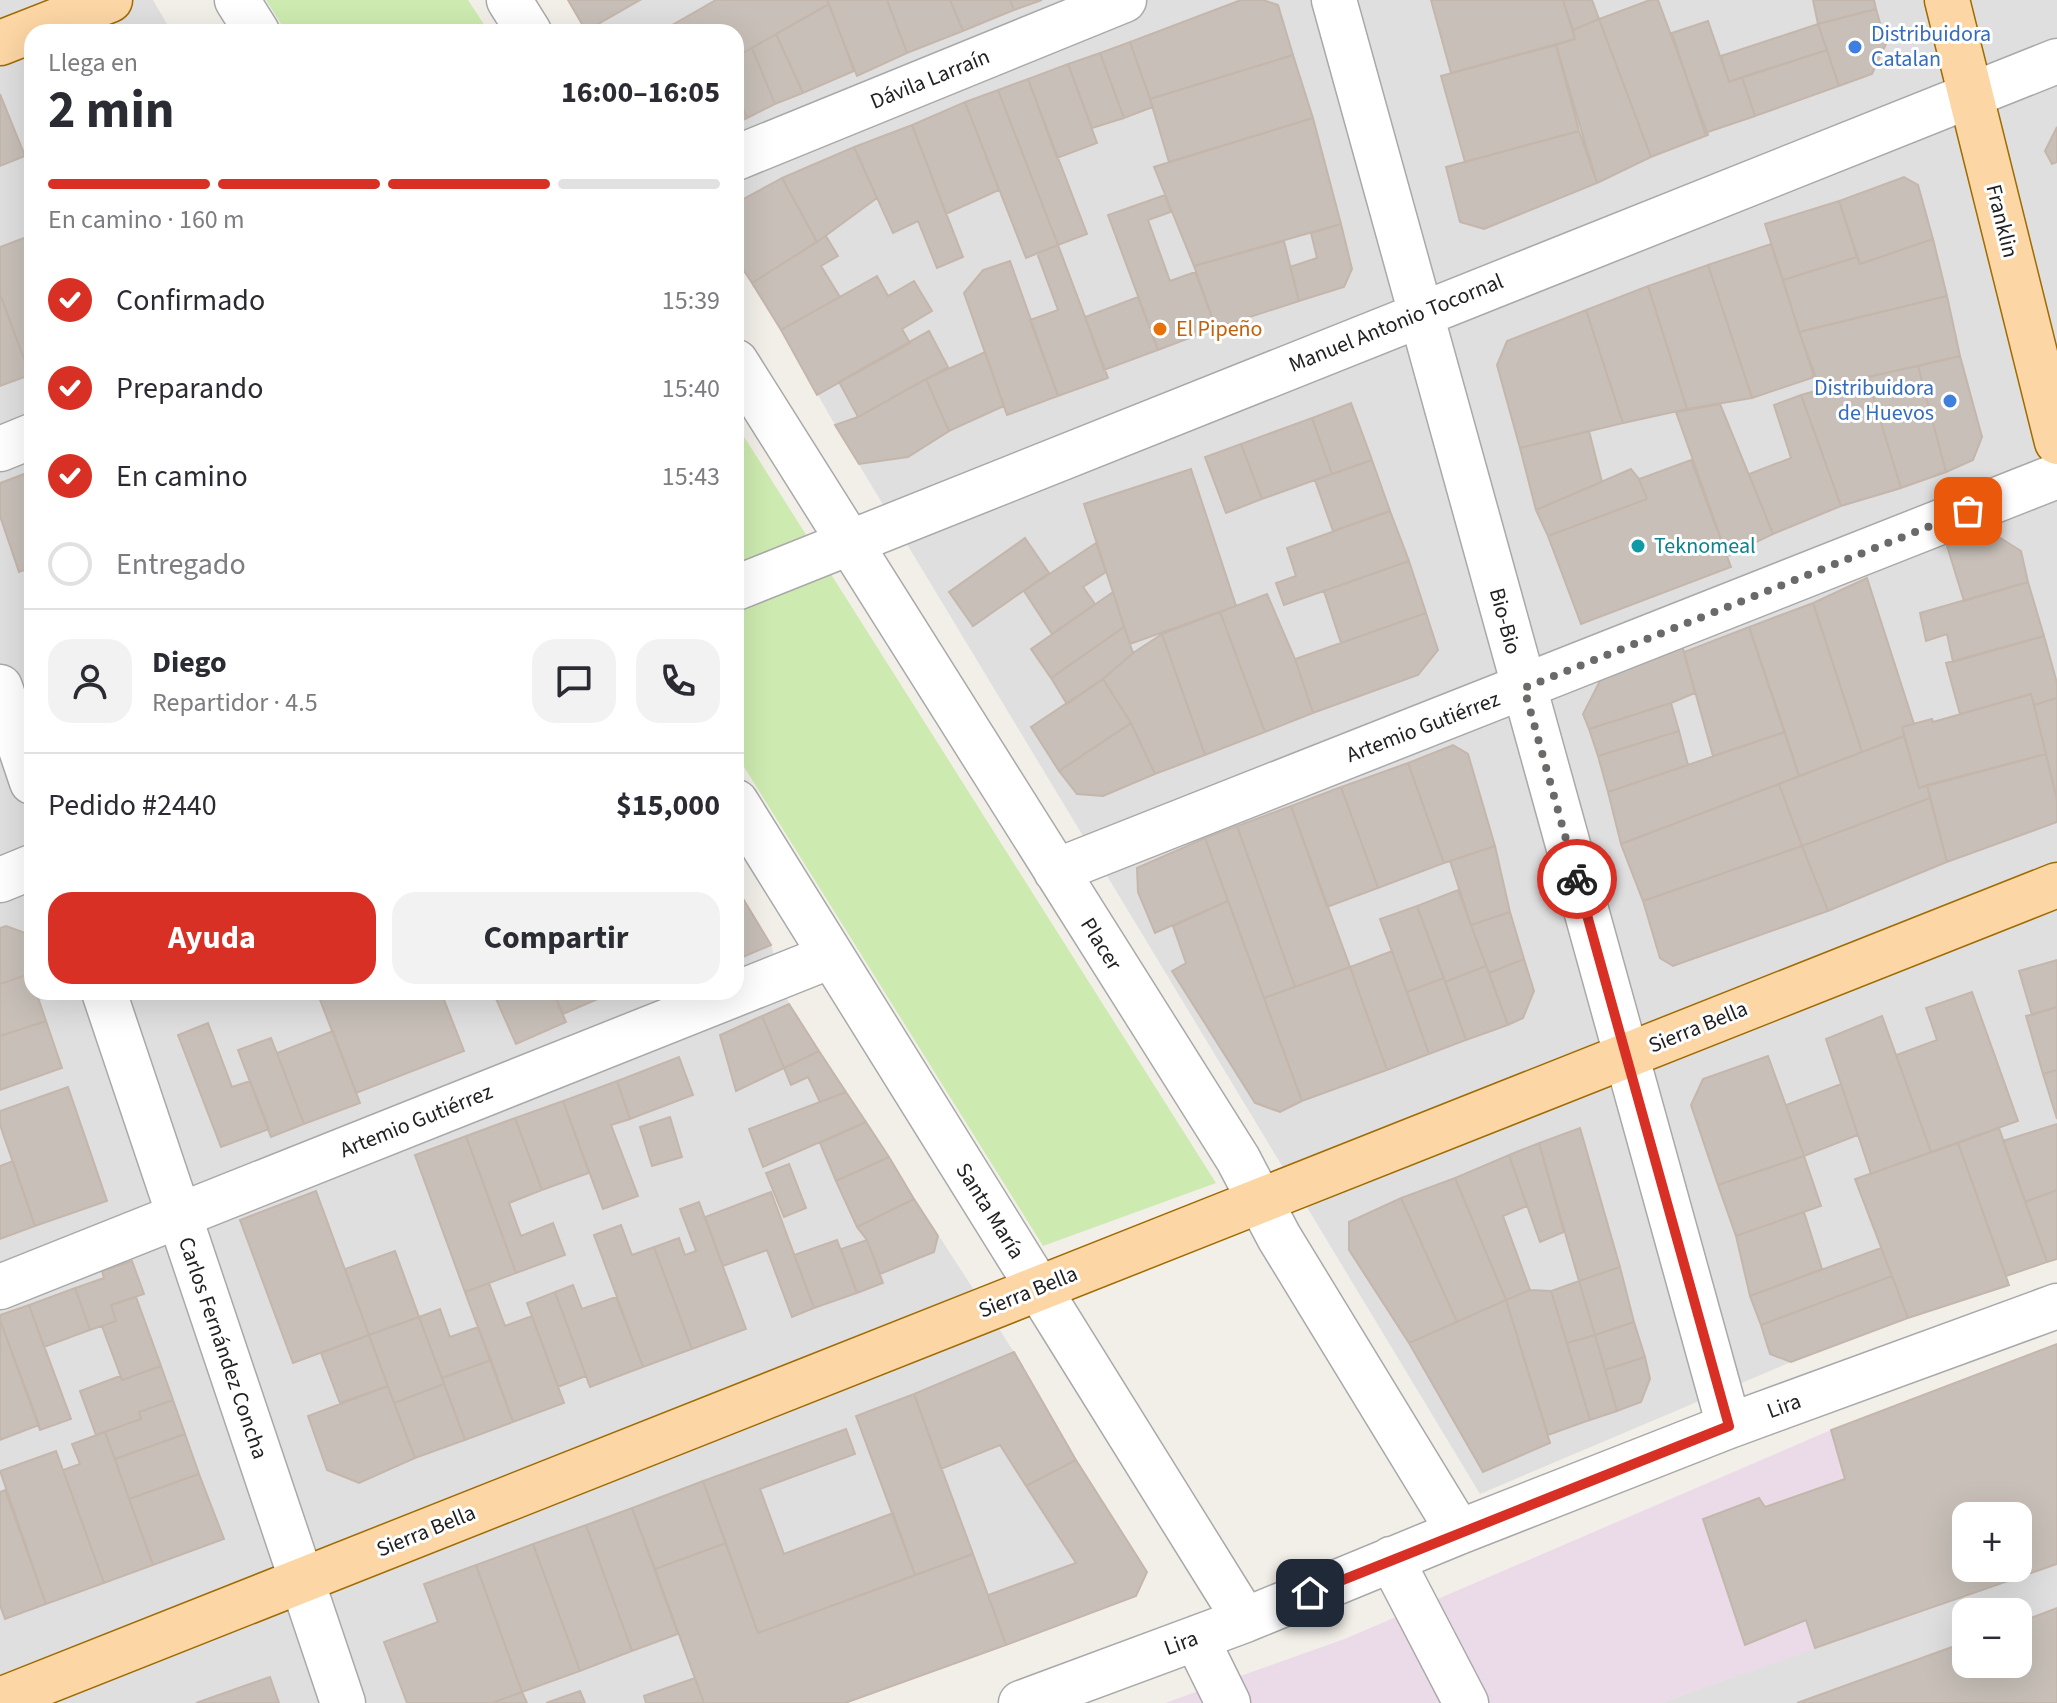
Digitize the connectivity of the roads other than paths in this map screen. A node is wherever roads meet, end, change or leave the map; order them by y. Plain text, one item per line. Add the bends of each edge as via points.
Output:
1 (110, 0) edge
2 (237, 0) edge
3 (509, 0) edge
4 (1124, 0) edge
5 (1334, 0) edge
6 (1947, 0) edge
7 (49, 24) edge
8 (252, 24) edge
9 (524, 24) edge
10 (24, 34) edge
11 (0, 43) edge
12 (2057, 61) edge
13 (1971, 95) junction
14 (744, 155) edge
15 (1420, 313) junction
16 (744, 375) edge
17 (24, 439) edge
18 (2057, 442) edge
19 (0, 449) edge
20 (2057, 476) edge
21 (849, 542) junction
22 (744, 585) edge
23 (0, 687) edge
24 (1524, 688) junction
25 (24, 758) edge
26 (744, 815) edge
27 (24, 870) edge
28 (1056, 871) junction
29 (0, 880) edge
30 (2057, 885) edge
31 (831, 956) junction
32 (744, 991) edge
33 (107, 1000) edge
34 (721, 1000) edge
35 (1626, 1055) junction
36 (1261, 1200) junction
37 (179, 1216) junction
38 (0, 1287) edge
39 (1039, 1288) junction
40 (2057, 1306) edge
41 (1729, 1426) junction
42 (1459, 1532) junction
43 (1391, 1559) junction
44 (302, 1580) junction
45 (1245, 1620) junction
46 (1196, 1638) junction
47 (0, 1700) edge
48 (1024, 1702) edge
49 (343, 1703) edge
50 (1228, 1703) edge
51 (1466, 1703) edge

1 - 7 main road
2 - 8 street
3 - 9 street
4 - 14 street, Dávila Larraín
5 - 15 street, Bio-Bio
6 - 13 main road, Franklin
10 - 11 main road
12 - 13 street, Manuel Antonio Tocornal
13 - 15 street, Manuel Antonio Tocornal
13 - 18 main road, Franklin
15 - 21 street, Manuel Antonio Tocornal
15 - 24 street, Bio-Bio
16 - 21 street, Placer
17 - 19 street
20 - 24 street, Artemio Gutiérrez
21 - 22 street, Manuel Antonio Tocornal
21 - 28 street, Placer
23 - 25 street
24 - 28 street, Artemio Gutiérrez
24 - 35 street, Bio-Bio
26 - 31 street, Santa María
27 - 29 street
28 - 36 street, Placer
30 - 35 main road, Sierra Bella
31 - 32 street, Artemio Gutiérrez
31 - 39 street, Santa María
33 - 37 street, Carlos Fernández Concha
34 - 37 street, Artemio Gutiérrez
35 - 36 main road, Sierra Bella
35 - 41 street, Bio-Bio
36 - 39 main road, Sierra Bella
36 - 42 street, Placer
37 - 38 street, Artemio Gutiérrez
37 - 44 street, Carlos Fernández Concha
39 - 44 main road, Sierra Bella
39 - 45 street, Santa María
40 - 41 street, Lira
41 - 42 street, Lira
42 - 43 street, Lira
43 - 45 street, Lira
43 - 51 street
44 - 47 main road, Sierra Bella
44 - 49 street, Carlos Fernández Concha
45 - 46 street, Lira
46 - 48 street, Lira
46 - 50 street

